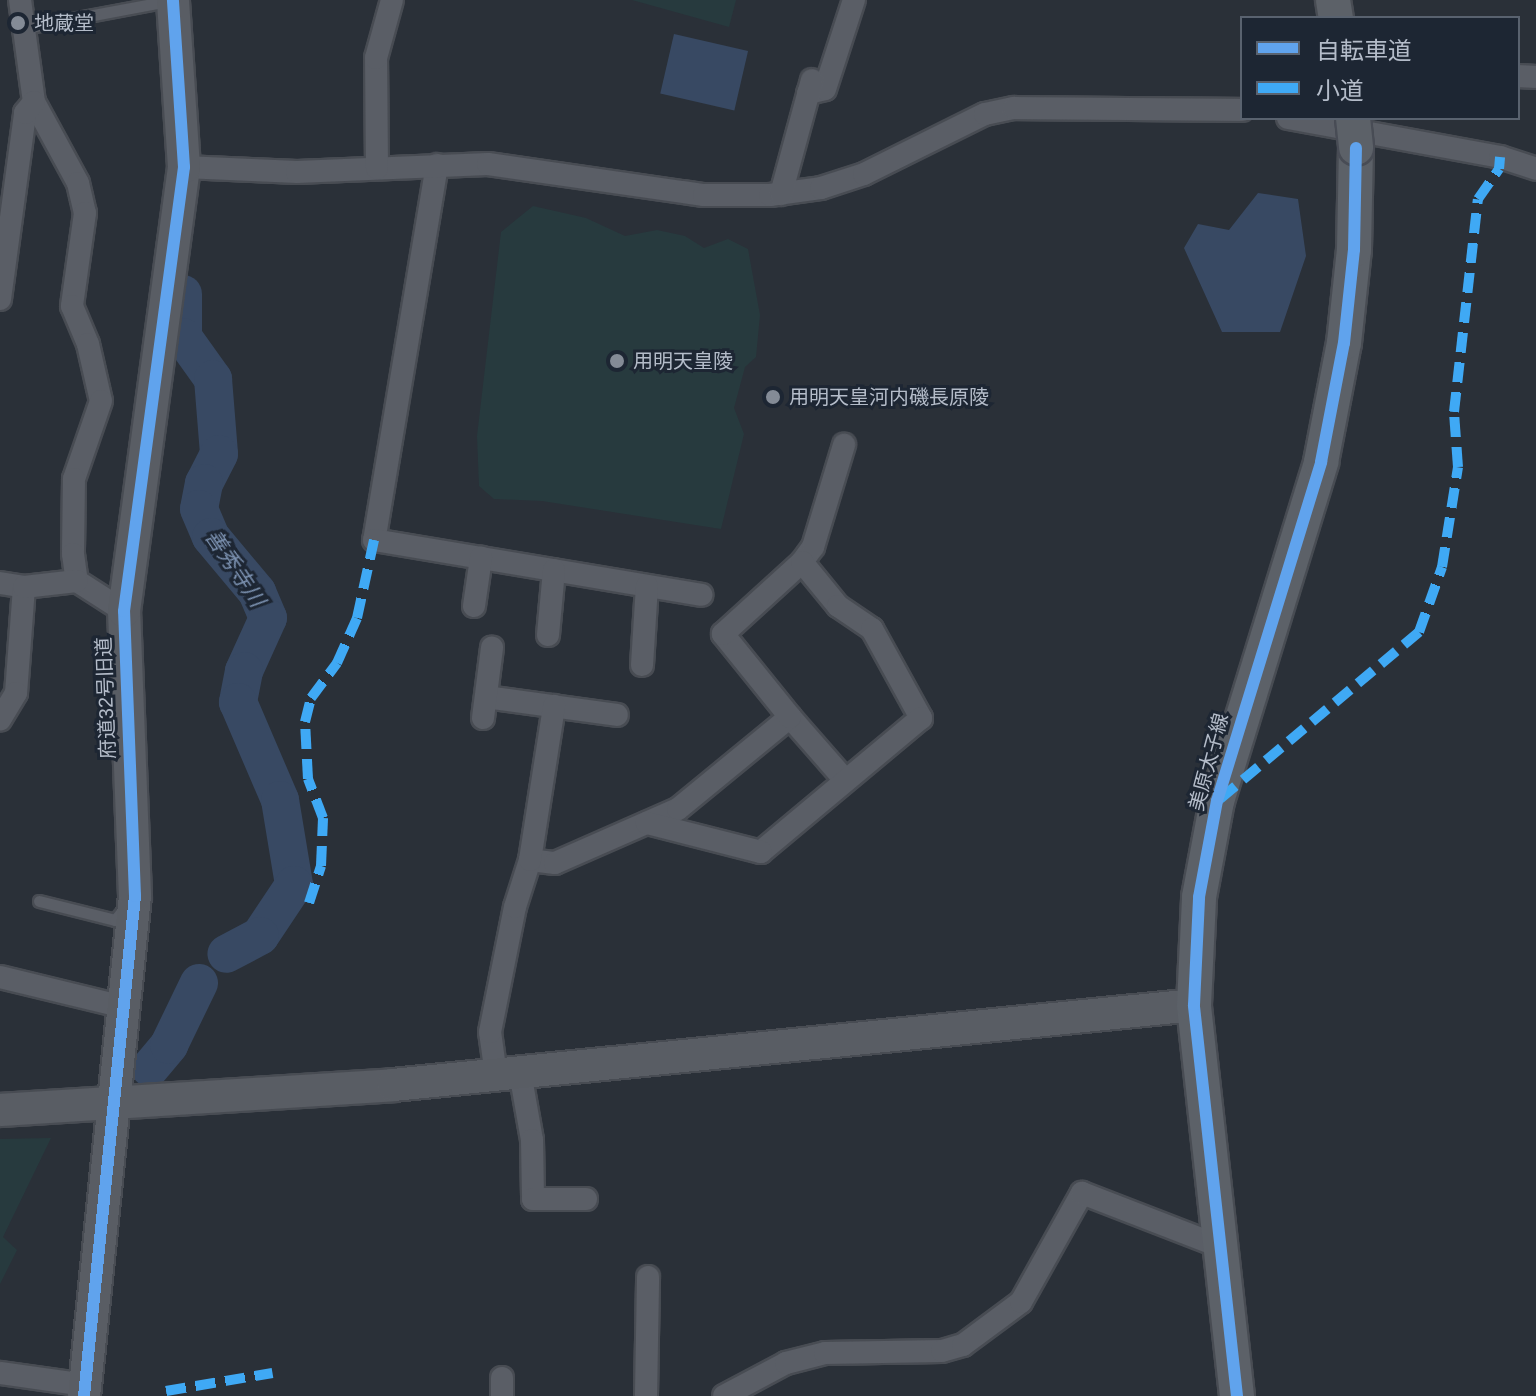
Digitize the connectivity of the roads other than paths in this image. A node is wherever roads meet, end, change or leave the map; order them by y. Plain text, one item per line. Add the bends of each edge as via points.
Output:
1 (20, 0) edge
2 (173, 0) edge
3 (392, 0) edge
4 (854, 0) edge
5 (24, 28) junction
6 (34, 102) junction
7 (1240, 110) edge
8 (1299, 120) edge
9 (1354, 133) edge
10 (437, 165) junction
11 (184, 167) junction
12 (377, 168) junction
13 (1536, 169) edge
14 (781, 194) junction
15 (0, 299) edge
16 (844, 445) dead end
17 (481, 558) junction
18 (802, 562) junction
19 (554, 570) junction
20 (77, 581) junction
21 (0, 583) edge
22 (647, 586) junction
23 (24, 587) junction
24 (701, 595) dead end
25 (474, 606) dead end
26 (124, 611) junction
27 (548, 635) dead end
28 (492, 648) dead end
29 (642, 665) dead end
30 (554, 706) junction
31 (617, 715) dead end
32 (790, 717) junction
33 (0, 720) edge
34 (845, 780) junction
35 (647, 823) junction
36 (530, 860) junction
37 (135, 896) junction
38 (39, 901) dead end
39 (0, 977) edge
40 (1194, 1005) junction
41 (124, 1007) junction
42 (508, 1073) junction
43 (112, 1105) junction
44 (0, 1110) edge
45 (586, 1199) dead end
46 (1221, 1247) junction
47 (648, 1277) dead end
48 (0, 1373) edge
49 (85, 1390) edge
50 (646, 1396) edge
51 (724, 1396) edge
52 (1237, 1396) edge

1 - 5 street
2 - 5 lane
2 - 11 street, 府道32号旧道
3 - 12 street via 376,58
4 - 14 street via 825,89 810,87
5 - 6 street
6 - 15 street via 25,113
6 - 20 street via 78,183 85,213 72,306 88,344 101,401 74,479 71,519
7 - 14 street via 1014,108 985,114 864,174
8 - 13 street via 1500,157
9 - 40 main road, 美原太子線 via 1354,250 1341,358 1321,462 1217,801 1199,897
10 - 12 street
10 - 14 street via 488,164 704,195
10 - 17 street via 374,540
11 - 12 street via 297,172
11 - 26 street, 府道32号旧道
16 - 18 street via 813,547
17 - 19 street
17 - 25 street
18 - 32 street via 723,634
18 - 34 street via 838,606 872,629 921,718
19 - 22 street
19 - 27 street
20 - 23 street
20 - 26 street
21 - 23 street
22 - 24 street
22 - 29 street
23 - 33 street via 16,693
26 - 37 street, 府道32号旧道
28 - 30 street via 484,707
30 - 31 street
30 - 36 street
32 - 34 street
32 - 35 street via 678,809
34 - 35 street via 761,852
35 - 36 street via 555,863
36 - 42 street via 490,1032
37 - 38 lane via 115,920
37 - 41 street, 府道32号旧道
39 - 41 street
40 - 42 street
40 - 46 main road, 美原太子線
41 - 43 street, 府道32号旧道
42 - 43 street
42 - 45 street via 532,1140 533,1199
43 - 44 street
43 - 49 street, 府道32号旧道 via 106,1212
46 - 51 street via 1082,1193 1021,1302 963,1345 942,1351 825,1353 786,1363
46 - 52 main road, 美原太子線
47 - 50 street
48 - 49 street

